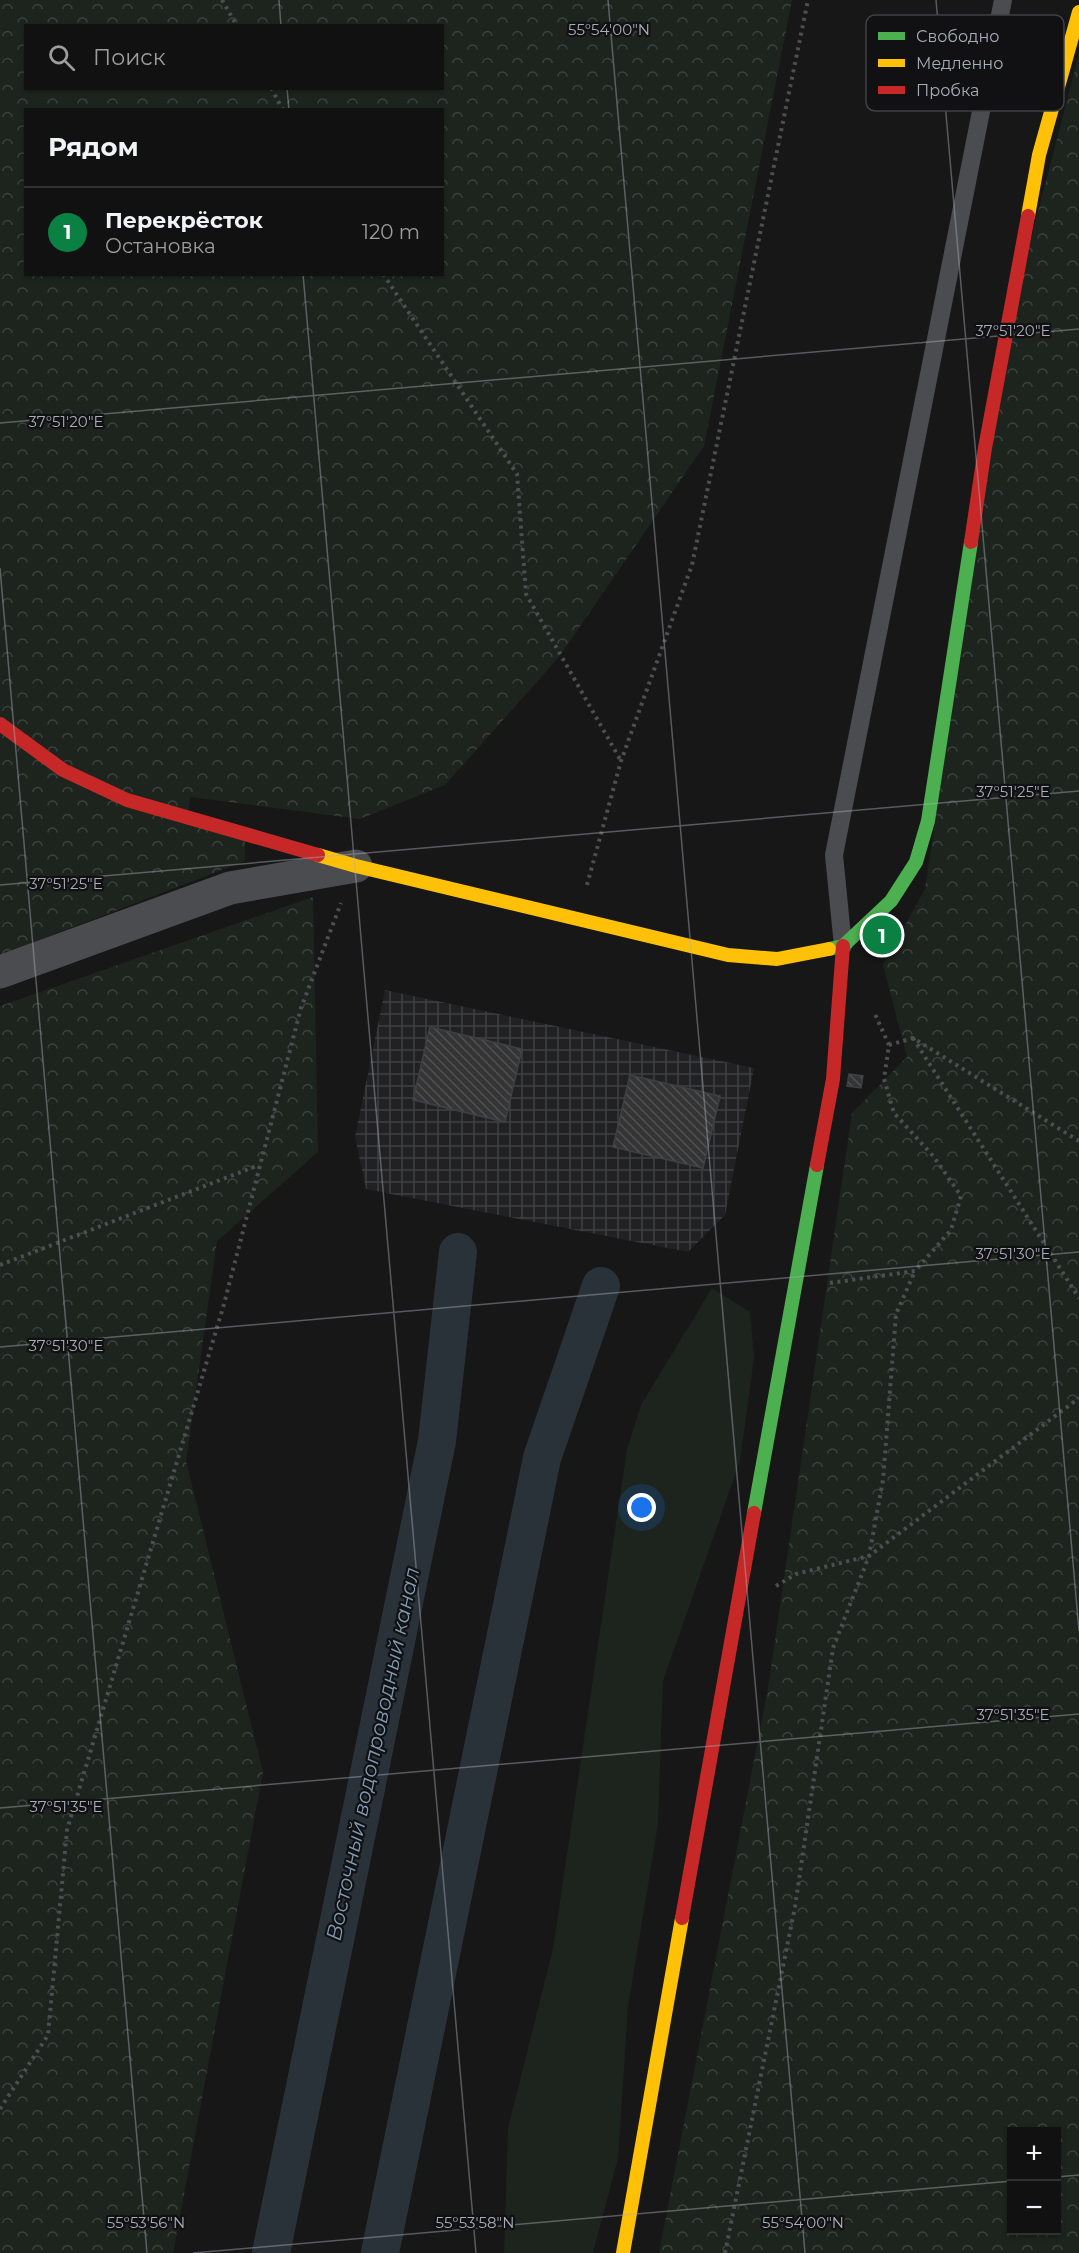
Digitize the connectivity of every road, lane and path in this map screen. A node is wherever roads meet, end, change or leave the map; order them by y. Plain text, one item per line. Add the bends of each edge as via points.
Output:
1 (222, 0) edge
2 (808, 0) edge
3 (1003, 0) edge
4 (1079, 12) edge
5 (1000, 15) edge
6 (236, 24) edge
7 (1064, 66) edge
8 (272, 90) edge
9 (282, 108) edge
10 (981, 111) edge
11 (1051, 111) edge
12 (384, 276) edge
13 (0, 724) edge
14 (621, 761) junction
15 (356, 866) junction
16 (578, 918) junction
17 (843, 946) junction
18 (0, 972) edge
19 (871, 1005) dead end
20 (913, 1038) junction
21 (889, 1045) junction
22 (1079, 1141) edge
23 (260, 1165) junction
24 (0, 1265) edge
25 (915, 1271) junction
26 (794, 1287) junction
27 (1079, 1298) edge
28 (1079, 1398) edge
29 (869, 1556) junction
30 (737, 1609) junction
31 (0, 2109) edge
32 (623, 2253) edge
33 (725, 2253) edge

1 - 6 path
2 - 14 path via 692,565
3 - 5 lane
4 - 7 street
8 - 9 path
10 - 17 lane via 834,855
11 - 17 street via 1039,155 985,448 928,821 915,862 891,901
12 - 14 path via 517,474 526,594
13 - 15 street via 63,770 127,800
14 - 16 path
15 - 16 street
15 - 18 street via 230,888
15 - 23 path via 301,1008
16 - 17 street via 729,956 777,958
17 - 26 street via 833,1078
19 - 21 path
20 - 21 path
20 - 22 path
20 - 27 path
21 - 25 path via 884,1079 894,1113 934,1156 961,1196 951,1230
23 - 24 path
23 - 31 path via 224,1304 67,1830 48,2035
25 - 26 path
25 - 29 path via 896,1314 883,1480
26 - 30 street
28 - 29 path
29 - 30 path via 796,1574
29 - 33 path via 833,1648 795,1907
30 - 32 street

